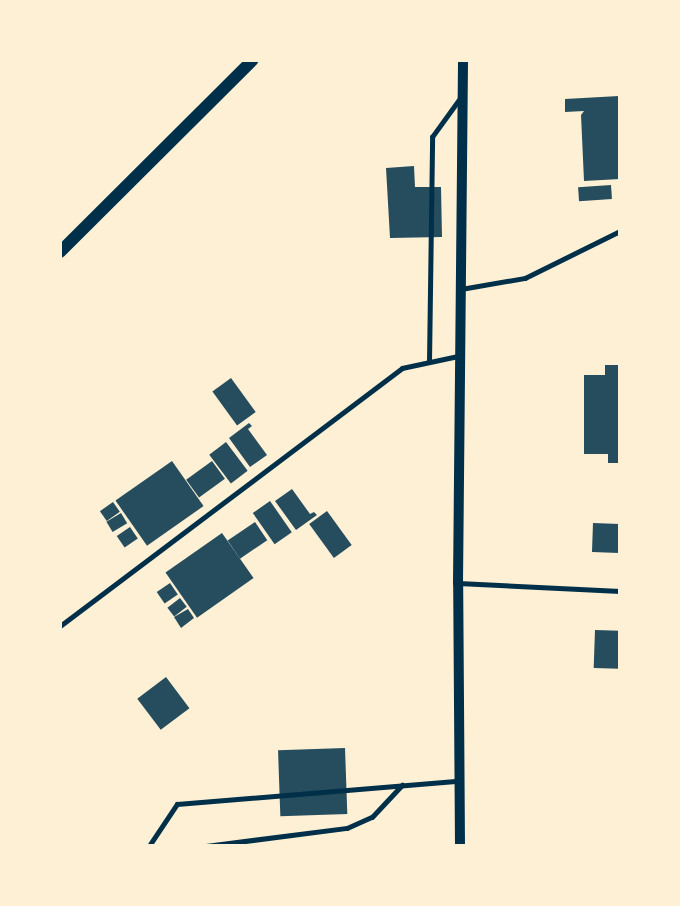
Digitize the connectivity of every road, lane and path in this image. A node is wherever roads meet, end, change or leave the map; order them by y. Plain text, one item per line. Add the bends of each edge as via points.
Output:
1 (253, 60) edge
2 (463, 60) edge
3 (463, 95) junction
4 (620, 231) edge
5 (60, 252) edge
6 (461, 289) junction
7 (460, 356) junction
8 (429, 362) junction
9 (458, 583) junction
10 (620, 591) edge
11 (60, 626) edge
12 (461, 781) junction
13 (402, 785) junction
14 (149, 846) edge
15 (206, 846) edge
16 (460, 846) edge

1 - 5 main road
2 - 3 street
3 - 6 street
3 - 8 lane via 432,137
4 - 6 lane via 525,278
6 - 7 street
7 - 8 lane
7 - 9 street
8 - 11 lane via 402,368
9 - 10 lane
9 - 12 street
12 - 13 lane
12 - 16 street
13 - 14 lane via 177,804
13 - 15 lane via 372,817 347,828

